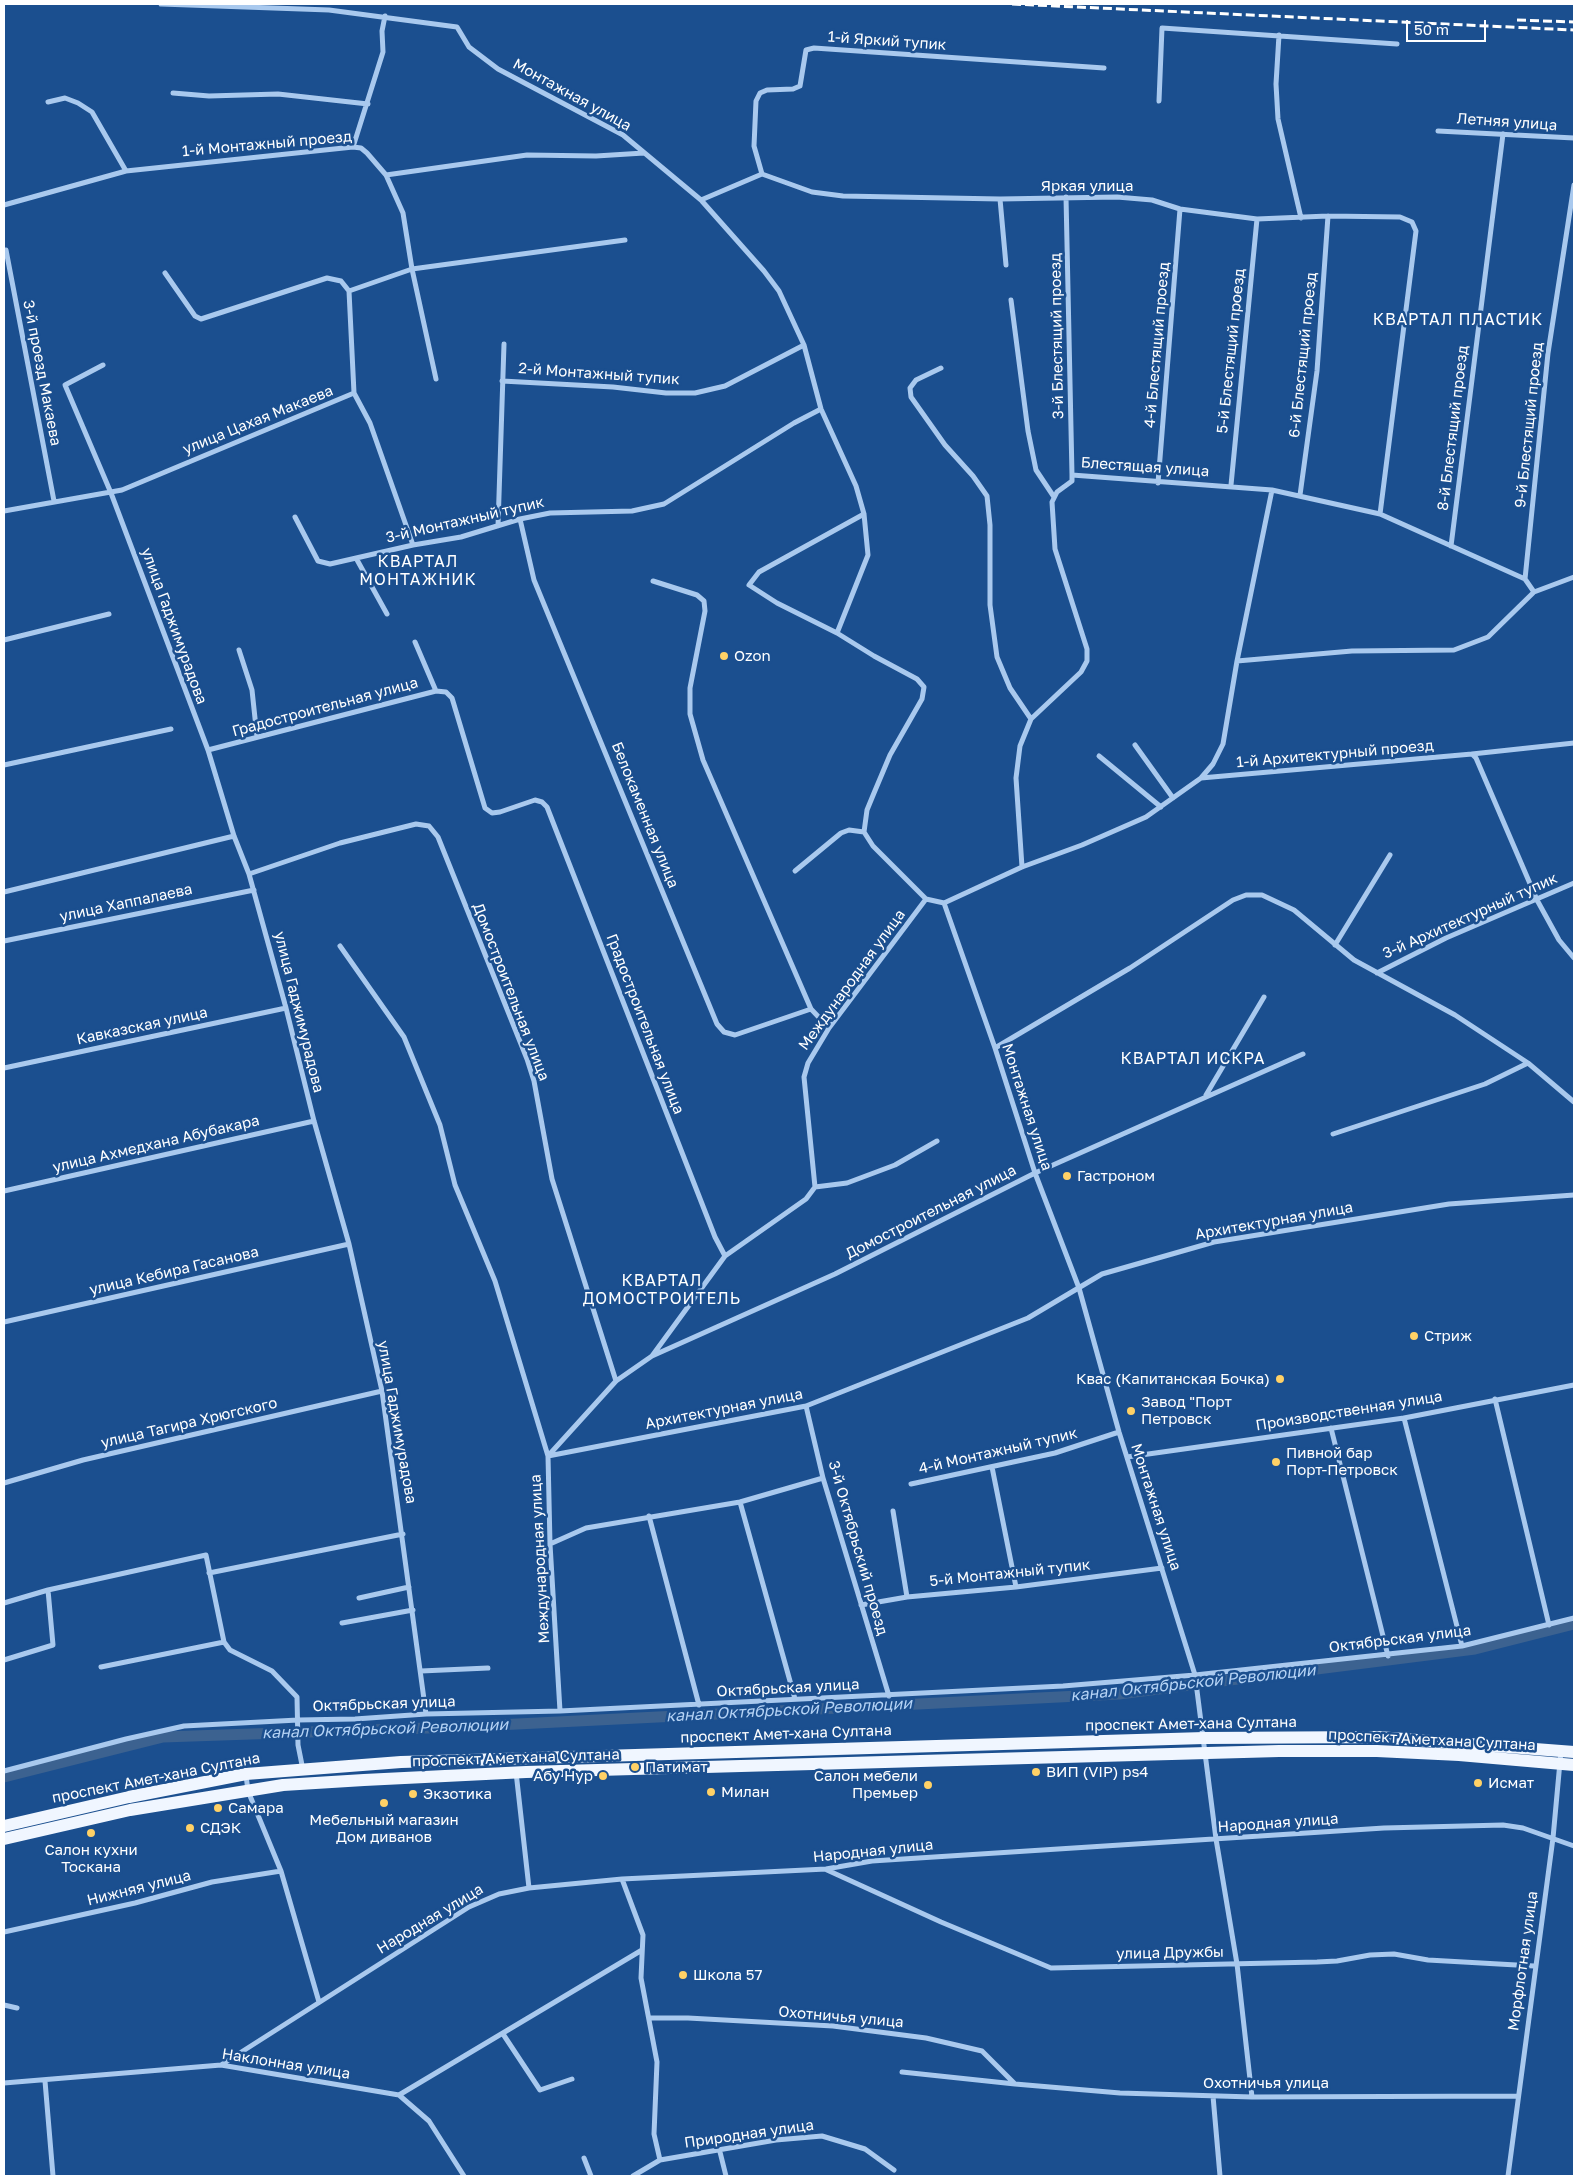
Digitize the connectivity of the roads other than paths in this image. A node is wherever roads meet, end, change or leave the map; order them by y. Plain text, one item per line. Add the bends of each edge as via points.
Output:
1 (161, 4) edge
2 (385, 16) junction
3 (1279, 35) junction
4 (1397, 44) dead end
5 (1104, 68) dead end
6 (173, 94) dead end
7 (1159, 101) dead end
8 (48, 102) dead end
9 (368, 104) junction
10 (1438, 130) dead end
11 (1503, 134) junction
12 (1574, 138) edge
13 (353, 147) junction
14 (644, 153) junction
15 (126, 171) junction
16 (762, 174) junction
17 (386, 175) junction
18 (1574, 185) edge
19 (1066, 197) junction
20 (1000, 199) junction
21 (701, 200) junction
22 (4, 205) edge
23 (1180, 209) junction
24 (1328, 216) junction
25 (1301, 218) junction
26 (1257, 219) junction
27 (625, 240) dead end
28 (6, 250) dead end
29 (1006, 265) dead end
30 (412, 269) junction
31 (165, 273) dead end
32 (349, 291) junction
33 (1011, 300) dead end
34 (504, 344) dead end
35 (804, 345) junction
36 (103, 365) dead end
37 (941, 368) dead end
38 (436, 379) dead end
39 (502, 381) junction
40 (354, 393) junction
41 (821, 409) junction
42 (1072, 475) junction
43 (1158, 483) junction
44 (1231, 486) junction
45 (1272, 490) junction
46 (111, 493) junction
47 (1300, 495) junction
48 (1054, 496) junction
49 (54, 501) junction
50 (4, 511) edge
51 (864, 514) junction
52 (1380, 514) junction
53 (295, 518) dead end
54 (520, 519) junction
55 (498, 526) junction
56 (413, 545) junction
57 (1451, 546) junction
58 (356, 558) junction
59 (1574, 577) edge
60 (1525, 579) junction
61 (653, 581) dead end
62 (1534, 592) junction
63 (109, 614) dead end
64 (387, 614) dead end
65 (837, 633) junction
66 (4, 640) edge
67 (415, 642) dead end
68 (239, 650) dead end
69 (1237, 661) junction
70 (436, 691) junction
71 (1031, 719) junction
72 (171, 729) dead end
73 (257, 737) junction
74 (1574, 743) edge
75 (1135, 745) dead end
76 (209, 750) junction
77 (1472, 754) junction
78 (1099, 756) dead end
79 (4, 765) edge
80 (1201, 778) junction
81 (1172, 798) junction
82 (1161, 808) junction
83 (864, 832) junction
84 (234, 836) junction
85 (1390, 855) dead end
86 (1022, 867) junction
87 (795, 871) dead end
88 (249, 874) junction
89 (1574, 883) edge
90 (254, 890) junction
91 (4, 892) edge
92 (926, 899) junction
93 (1537, 900) junction
94 (944, 903) junction
95 (4, 941) edge
96 (1335, 945) junction
97 (340, 946) dead end
98 (1574, 958) edge
99 (1377, 972) junction
100 (1264, 997) dead end
101 (286, 1008) junction
102 (811, 1009) junction
103 (829, 1028) junction
104 (995, 1048) junction
105 (1303, 1054) dead end
106 (1528, 1063) junction
107 (4, 1068) edge
108 (1206, 1095) junction
109 (1574, 1102) edge
110 (314, 1121) junction
111 (1333, 1134) dead end
112 (937, 1142) dead end
113 (1035, 1173) junction
114 (815, 1187) junction
115 (4, 1191) edge
116 (1574, 1195) edge
117 (349, 1244) junction
118 (725, 1256) junction
119 (1079, 1288) junction
120 (4, 1322) edge
121 (652, 1356) junction
122 (616, 1381) junction
123 (1574, 1385) edge
124 (382, 1390) junction
125 (1495, 1399) junction
126 (806, 1406) junction
127 (1404, 1418) junction
128 (1331, 1428) junction
129 (1119, 1432) junction
130 (548, 1456) junction
131 (1127, 1457) junction
132 (992, 1467) junction
133 (823, 1478) junction
134 (4, 1483) edge
135 (911, 1484) dead end
136 (740, 1502) junction
137 (892, 1510) dead end
138 (649, 1516) junction
139 (403, 1534) junction
140 (550, 1544) junction
141 (1162, 1568) junction
142 (209, 1573) junction
143 (410, 1587) junction
144 (1016, 1587) junction
145 (48, 1590) junction
146 (907, 1596) junction
147 (359, 1598) dead end
148 (4, 1604) edge
149 (861, 1605) junction
150 (413, 1610) junction
151 (1574, 1618) edge
152 (342, 1623) dead end
153 (1549, 1624) junction
154 (224, 1642) junction
155 (1462, 1646) junction
156 (1388, 1656) junction
157 (4, 1660) edge
158 (101, 1667) dead end
159 (488, 1668) dead end
160 (421, 1670) junction
161 (1195, 1675) junction
162 (889, 1696) junction
163 (795, 1699) junction
164 (699, 1704) junction
165 (560, 1711) junction
166 (426, 1714) junction
167 (298, 1720) junction
168 (1204, 1738) junction
169 (1204, 1753) junction
170 (1565, 1755) edge
171 (516, 1758) junction
172 (1574, 1765) edge
173 (4, 1771) edge
174 (303, 1771) junction
175 (516, 1773) junction
176 (246, 1774) junction
177 (304, 1785) junction
178 (248, 1791) junction
179 (4, 1826) edge
180 (1553, 1838) junction
181 (4, 1839) edge
182 (1216, 1840) junction
183 (1574, 1846) edge
184 (826, 1870) junction
185 (281, 1871) junction
186 (622, 1879) junction
187 (528, 1888) junction
188 (4, 1932) edge
189 (642, 1950) junction
190 (1237, 1964) junction
191 (1534, 1966) junction
192 (319, 2002) junction
193 (4, 2005) edge
194 (17, 2008) dead end
195 (649, 2018) junction
196 (503, 2034) junction
197 (221, 2065) junction
198 (902, 2072) dead end
199 (572, 2079) dead end
200 (45, 2081) junction
201 (4, 2083) edge
202 (1015, 2084) junction
203 (399, 2095) junction
204 (1214, 2096) junction
205 (1518, 2096) junction
206 (1252, 2097) junction
207 (720, 2152) junction
208 (584, 2158) dead end
209 (660, 2160) junction
210 (894, 2170) dead end
211 (53, 2176) edge
212 (464, 2176) edge
213 (591, 2176) edge
214 (633, 2176) edge
215 (726, 2176) edge
216 (1220, 2176) edge
217 (1508, 2176) edge

1 - 2 street, Монтажная улица via 328,10
2 - 9 street via 383,52
2 - 14 street, Монтажная улица via 457,27 469,47 498,69 623,135
3 - 4 street
3 - 7 street via 1162,28
3 - 25 street via 1278,118
5 - 16 street, 1-й Яркий тупик via 806,50 800,86 768,90 760,93 756,101 754,146
6 - 9 street via 278,94
8 - 15 street via 66,98 92,112
9 - 13 street
10 - 11 street, Летняя улица
11 - 12 street, Летняя улица
11 - 57 street, 8-й Блестящий проезд
13 - 15 street, 1-й Монтажный проезд
13 - 17 street, 1-й Монтажный проезд via 367,153
14 - 17 street via 527,155
14 - 21 street, Монтажная улица
15 - 22 street, 1-й Монтажный проезд
16 - 20 street, Яркая улица via 812,192 843,196
16 - 21 street
17 - 30 street, 1-й Монтажный проезд via 403,213
18 - 60 street, 9-й Блестящий проезд via 1548,353
19 - 20 street, Яркая улица
19 - 23 street, Яркая улица via 1152,200
19 - 42 street, 3-й Блестящий проезд
20 - 29 street
21 - 35 street, Монтажная улица via 779,292
23 - 26 street, Яркая улица
23 - 43 street, 4-й Блестящий проезд
24 - 25 street, Яркая улица
24 - 47 street, 6-й Блестящий проезд via 1317,370
24 - 52 street, Яркая улица via 1400,217 1412,222 1416,231
25 - 26 street, Яркая улица
26 - 44 street, 5-й Блестящий проезд
27 - 30 street
28 - 49 street, 3-й проезд Макаева
30 - 32 street
30 - 38 street, 1-й Монтажный проезд
31 - 32 street via 195,316 201,319 327,278 341,281
32 - 40 street, улица Цахая Макаева
33 - 48 street via 1036,470
34 - 39 street
35 - 39 street, 2-й Монтажный тупик via 724,386 695,393
35 - 41 street, Монтажная улица
36 - 46 street, улица Гаджимурадова via 65,384
37 - 71 street via 916,380 910,388 911,397 945,445 974,476 986,496 990,525 990,605 997,657 1010,688
39 - 55 street
40 - 46 street, улица Цахая Макаева
40 - 56 street via 370,423
41 - 51 street, Монтажная улица via 856,486
41 - 54 street, 3-й Монтажный тупик via 664,504 632,511 550,513
42 - 43 street, Блестящая улица
42 - 48 street, Блестящая улица via 1072,481
43 - 44 street, Блестящая улица
44 - 45 street, Блестящая улица
45 - 47 street, Блестящая улица
45 - 69 street
46 - 49 street, улица Цахая Макаева
46 - 76 street, улица Гаджимурадова
47 - 52 street, Блестящая улица
48 - 71 street via 1055,550 1087,649 1087,662
49 - 50 street, улица Цахая Макаева
51 - 65 street, Монтажная улица via 868,554
51 - 65 street via 760,572 748,585
52 - 57 street, Блестящая улица
53 - 58 street, 3-й Монтажный тупик via 318,561 330,564
54 - 55 street, 3-й Монтажный тупик
54 - 102 street, Белокаменная улица via 534,580 718,1024 724,1032 735,1035
55 - 56 street, 3-й Монтажный тупик via 461,537
56 - 58 street, 3-й Монтажный тупик
57 - 60 street, Блестящая улица
58 - 64 street
59 - 62 street
60 - 62 street
61 - 102 street via 697,595 704,601 705,611 690,688 690,714 703,760
62 - 69 street via 1488,637 1454,650 1352,651
63 - 66 street
65 - 83 street via 917,679 924,687 922,699 890,755 874,793 867,810
67 - 70 street
68 - 73 street via 252,690
69 - 80 street via 1224,744
70 - 73 street, Градостроительная улица
70 - 118 street, Градостроительная улица via 446,692 452,698 485,808 492,813 500,812 535,800 547,807
71 - 86 street via 1020,746 1016,778
72 - 79 street
73 - 76 street, Градостроительная улица
74 - 77 street, 1-й Архитектурный проезд
75 - 81 street
76 - 84 street, улица Гаджимурадова
77 - 80 street, 1-й Архитектурный проезд
77 - 93 street
78 - 82 street
80 - 81 street
81 - 82 street
82 - 86 street via 1082,845
83 - 87 street via 849,830 841,833
83 - 92 street via 873,846
84 - 88 street, улица Гаджимурадова
84 - 91 street
85 - 96 street
86 - 94 street
88 - 90 street, улица Гаджимурадова
88 - 122 street, Домостроительная улица via 340,843 416,824 428,826 438,837 534,1081 552,1179
89 - 93 street, 3-й Архитектурный тупик
90 - 95 street, улица Хаппалаева
90 - 101 street, улица Гаджимурадова
92 - 94 street
92 - 103 street, Международная улица
93 - 98 street via 1558,940
93 - 99 street, 3-й Архитектурный тупик via 1446,938
94 - 104 street, Монтажная улица
96 - 99 street
96 - 104 street via 1294,910 1262,895 1246,895
97 - 130 street via 404,1037 440,1125 455,1185 495,1281
99 - 106 street via 1455,1015
100 - 108 street
101 - 107 street, Кавказская улица
101 - 110 street, улица Гаджимурадова
102 - 103 street
103 - 114 street, Международная улица via 808,1063 804,1077
104 - 113 street, Монтажная улица
105 - 108 street, Домостроительная улица
106 - 109 street
106 - 111 street via 1485,1084
108 - 113 street, Домостроительная улица
110 - 115 street, улица Ахмедхана Абубакара
110 - 117 street, улица Гаджимурадова
112 - 114 street via 887,1168 847,1183
113 - 119 street, Монтажная улица
113 - 121 street, Домостроительная улица via 835,1274
114 - 118 street, Международная улица via 806,1199
116 - 119 street, Архитектурная улица via 1449,1204 1214,1242 1102,1274
117 - 120 street, улица Кебира Гасанова
117 - 124 street, улица Гаджимурадова
118 - 121 street, Международная улица
119 - 126 street, Архитектурная улица via 1028,1318
119 - 129 street, Монтажная улица
121 - 122 street, Международная улица
122 - 130 street, Международная улица
123 - 125 street, Производственная улица
124 - 134 street, улица Тагира Хрюгского via 83,1460
124 - 139 street, улица Гаджимурадова
125 - 127 street, Производственная улица
125 - 153 street
126 - 130 street, Архитектурная улица
126 - 133 street, 3-й Октябрьский проезд
127 - 128 street, Производственная улица
127 - 155 street
128 - 131 street, Производственная улица
128 - 156 street
129 - 131 street, Монтажная улица
129 - 132 street, 4-й Монтажный тупик via 1055,1453
130 - 140 street, Международная улица
131 - 141 street, Монтажная улица
132 - 135 street, 4-й Монтажный тупик
132 - 144 street
133 - 136 street
133 - 149 street, 3-й Октябрьский проезд
136 - 138 street
136 - 163 street
137 - 146 street
138 - 140 street via 586,1528
138 - 164 street
139 - 142 street
139 - 143 street, улица Гаджимурадова
140 - 165 street, Международная улица
141 - 144 street, 5-й Монтажный тупик
141 - 161 street, Монтажная улица
142 - 145 street via 206,1556
142 - 154 street
143 - 147 street
143 - 150 street, улица Гаджимурадова
144 - 146 street, 5-й Монтажный тупик
145 - 148 street
145 - 157 street via 53,1645
146 - 149 street, 5-й Монтажный тупик
149 - 162 street, 3-й Октябрьский проезд
150 - 152 street
150 - 160 street, улица Гаджимурадова
151 - 153 street, Октябрьская улица
153 - 155 street, Октябрьская улица
154 - 158 street
154 - 167 street via 230,1650 272,1670 291,1690 297,1697
155 - 156 street, Октябрьская улица
156 - 161 street, Октябрьская улица
159 - 160 street
160 - 166 street, улица Гаджимурадова
161 - 162 street, Октябрьская улица
161 - 168 street, Монтажная улица
162 - 163 street, Октябрьская улица
163 - 164 street, Октябрьская улица
164 - 165 street, Октябрьская улица
165 - 166 street, Октябрьская улица
166 - 167 street, Октябрьская улица
167 - 173 street, Октябрьская улица via 184,1726
167 - 174 street
168 - 169 street, Монтажная улица
168 - 170 main road, проспект Амет-хана Султана via 1378,1737
168 - 171 main road, проспект Амет-хана Султана
169 - 170 main road, проспект Аметхана Султана via 1377,1751
169 - 175 main road, проспект Аметхана Султана
169 - 182 street, Монтажная улица
170 - 172 main road, проспект Аметхана Султана
170 - 180 street, Морфлотная улица
171 - 174 main road, проспект Амет-хана Султана via 401,1762
171 - 175 street
174 - 176 main road, проспект Амет-хана Султана
174 - 177 street
175 - 177 main road, проспект Аметхана Султана
175 - 187 street
176 - 178 street
176 - 179 main road, проспект Амет-хана Султана
177 - 178 main road, проспект Аметхана Султана
178 - 181 main road, проспект Аметхана Султана via 130,1810
178 - 185 street
180 - 182 street, Народная улица via 1503,1825 1384,1828
180 - 183 street, Народная улица
180 - 191 street, Морфлотная улица
182 - 184 street, Народная улица via 872,1861
182 - 190 street, Монтажная улица
184 - 186 street, Народная улица
184 - 190 street, улица Дружбы via 1051,1968
185 - 188 street, Нижняя улица via 212,1882
185 - 192 street
186 - 187 street, Народная улица
186 - 189 street via 642,1928
187 - 192 street, Народная улица via 499,1894 469,1907
189 - 195 street via 641,1978
189 - 196 street
190 - 191 street, улица Дружбы via 1337,1961 1394,1954 1428,1960
190 - 206 street, Монтажная улица
191 - 205 street, Морфлотная улица
192 - 197 street, Народная улица
193 - 194 street
195 - 202 street, Охотничья улица via 834,2026 926,2038 982,2051
195 - 209 street via 657,2062 654,2134
196 - 199 street via 540,2090
196 - 203 street
197 - 200 street, Наклонная улица
197 - 203 street, Наклонная улица
198 - 202 street, Охотничья улица
200 - 201 street, Наклонная улица
200 - 211 street
202 - 204 street, Охотничья улица via 1120,2093
203 - 212 street via 428,2121
204 - 206 street, Охотничья улица
204 - 216 street
205 - 206 street, Охотничья улица
205 - 217 street, Морфлотная улица
207 - 209 street, Природная улица
207 - 210 street, Природная улица via 776,2140 822,2136 865,2149
207 - 215 street
208 - 213 street
209 - 214 street, Природная улица

